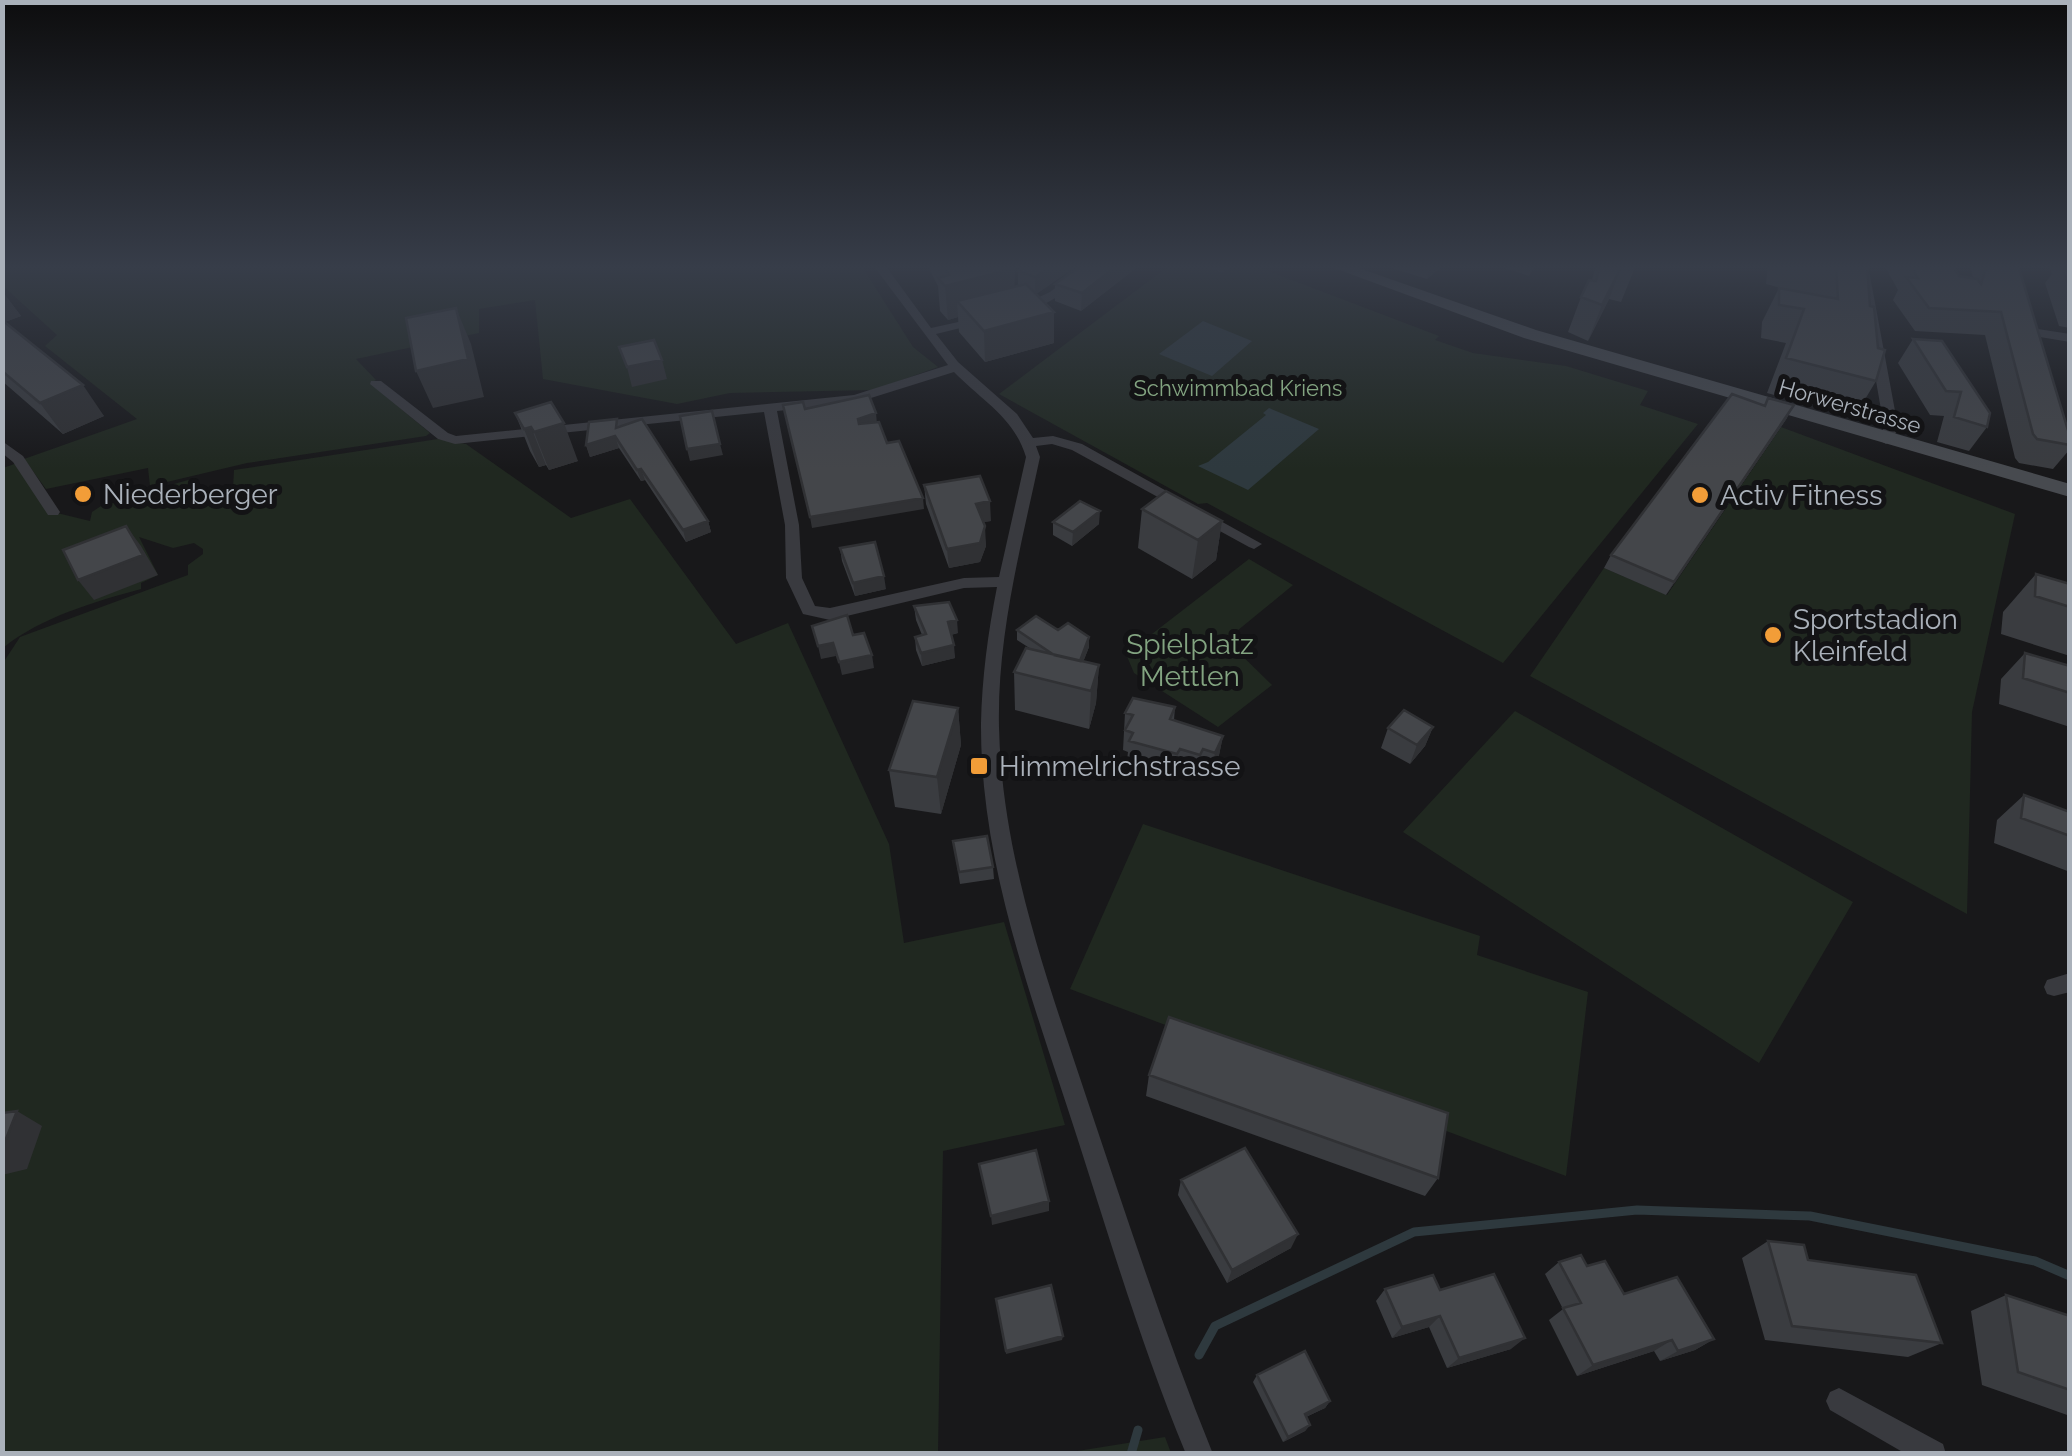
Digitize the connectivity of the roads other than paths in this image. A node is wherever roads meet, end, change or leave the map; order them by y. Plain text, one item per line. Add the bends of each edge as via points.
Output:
1 (931, 333) edge
2 (1527, 333) edge
3 (1874, 333) edge
4 (2038, 334) edge
5 (2070, 338) edge
6 (956, 367) junction
7 (376, 384) dead end
8 (770, 408) junction
9 (1886, 440) junction
10 (1030, 442) junction
11 (2, 445) edge
12 (2070, 490) edge
13 (53, 512) dead end
14 (1254, 544) dead end
15 (1006, 582) junction
16 (1838, 1401) dead end
17 (1200, 1454) edge
18 (1933, 1454) edge

1 - 6 street
2 - 9 street, Horwerstrasse
3 - 9 street via 1890,428
4 - 5 street
6 - 8 street via 855,399
6 - 10 street via 1016,420
7 - 8 street via 454,440
8 - 15 street via 792,525 794,578 809,610 830,614 964,583
9 - 12 street, Horwerstrasse
10 - 14 street via 1077,448
10 - 15 street via 1033,457
11 - 13 street
15 - 17 street via 991,669 990,730 996,811 1018,919
16 - 18 street

